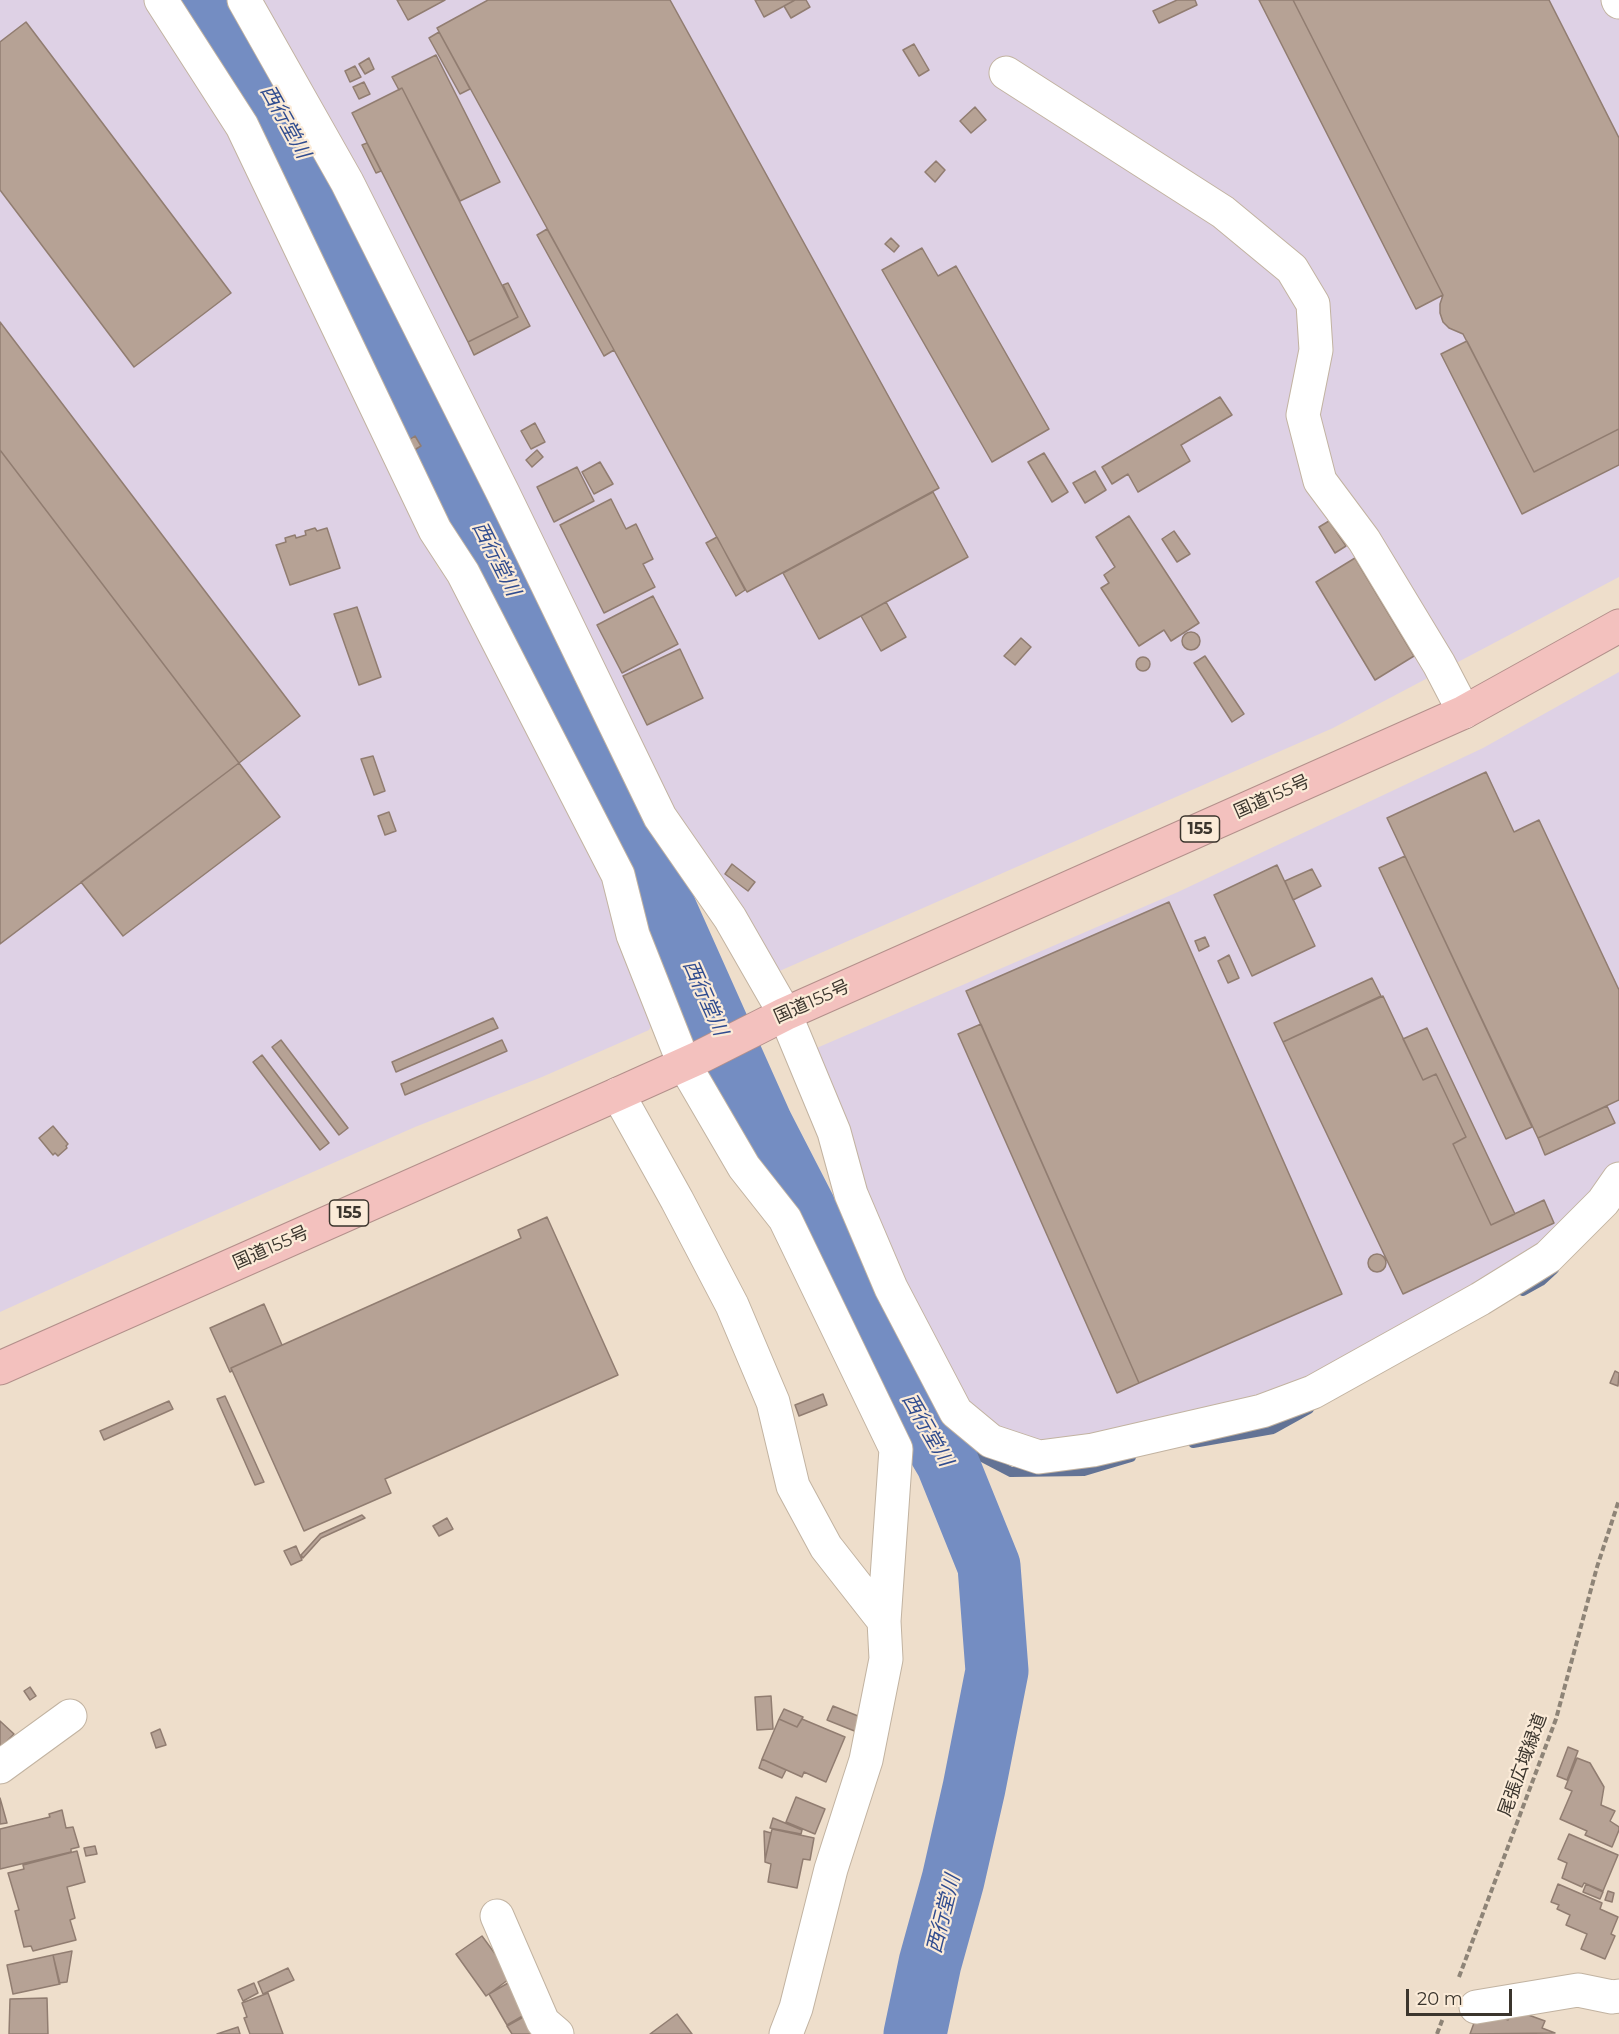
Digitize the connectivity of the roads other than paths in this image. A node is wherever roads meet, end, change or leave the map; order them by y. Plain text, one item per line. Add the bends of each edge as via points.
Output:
1 (161, 0) edge
2 (244, 0) edge
3 (1006, 73) dead end
4 (1619, 626) edge
5 (1464, 712) junction
6 (779, 1016) junction
7 (691, 1061) junction
8 (618, 1094) junction
9 (1619, 1179) edge
10 (0, 1368) edge
11 (884, 1620) junction
12 (70, 1716) dead end
13 (0, 1767) edge
14 (497, 1916) dead end
15 (1619, 1996) edge
16 (1461, 2009) road end
17 (557, 2034) edge
18 (786, 2034) edge

1 - 7 street via 242,126 435,530 464,573 618,875 633,935
2 - 6 street via 347,182 660,817 730,918
3 - 5 street via 1223,212 1292,269 1313,304 1316,350 1303,415 1320,480 1364,540
4 - 5 highway, 国道155号 / 155
5 - 6 highway, 国道155号 / 155
6 - 7 highway, 国道155号 / 155
6 - 9 street via 834,1132 851,1194 891,1288 956,1412 991,1441 1039,1457 1093,1450 1262,1411 1313,1392 1548,1257 1603,1202
7 - 8 highway, 国道155号 / 155
7 - 11 street via 744,1167 785,1219 896,1449
8 - 10 highway, 国道155号 / 155
8 - 11 street via 732,1305 773,1402 794,1486 826,1547
11 - 18 street via 886,1659 866,1760 831,1869
12 - 13 street
14 - 17 street via 543,2022
15 - 16 street via 1578,1990

